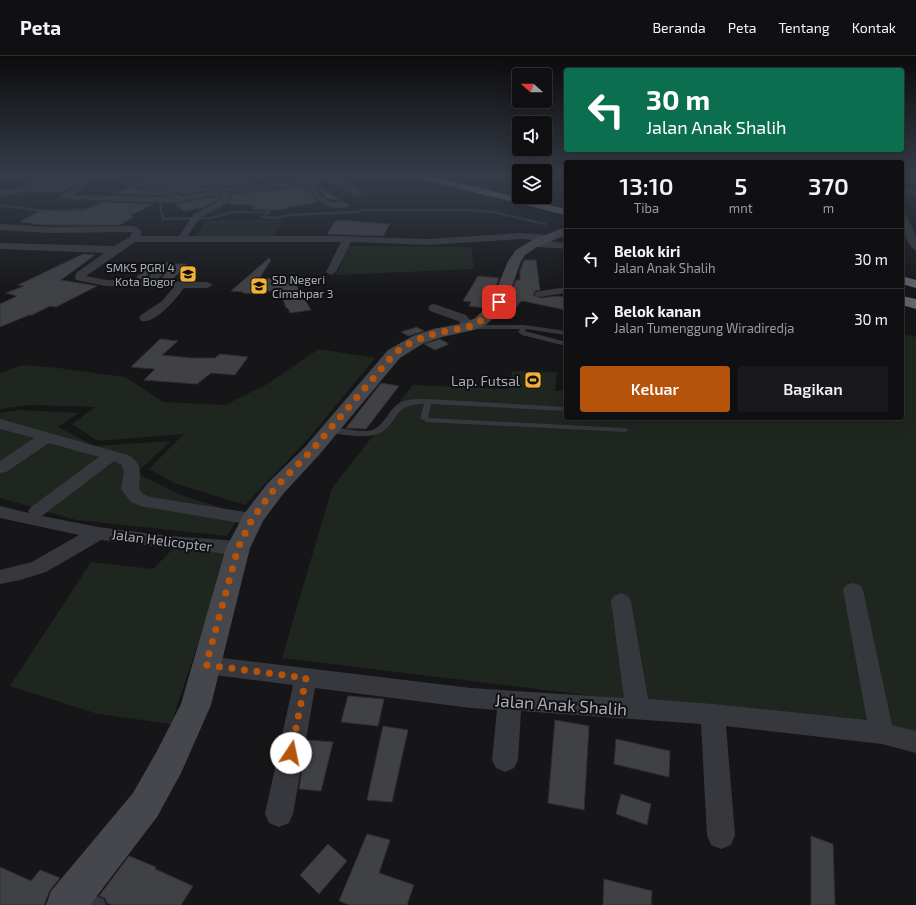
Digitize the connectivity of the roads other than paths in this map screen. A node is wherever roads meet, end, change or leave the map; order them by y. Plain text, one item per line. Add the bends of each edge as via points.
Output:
1 (198, 216) edge
2 (0, 227) edge
3 (49, 230) junction
4 (906, 232) edge
5 (133, 239) junction
6 (182, 239) junction
7 (347, 240) junction
8 (553, 240) edge
9 (904, 245) edge
10 (0, 246) edge
11 (22, 247) junction
12 (916, 247) edge
13 (116, 249) junction
14 (167, 265) dead end
15 (331, 272) dead end
16 (904, 275) edge
17 (916, 278) edge
18 (904, 281) edge
19 (916, 284) edge
20 (181, 285) junction
21 (207, 285) dead end
22 (146, 286) junction
23 (564, 290) edge
24 (540, 294) dead end
25 (904, 295) edge
26 (916, 298) edge
27 (904, 301) edge
28 (916, 304) edge
29 (434, 308) dead end
30 (145, 318) dead end
31 (470, 327) junction
32 (524, 327) junction
33 (564, 333) edge
34 (564, 344) edge
35 (428, 401) junction
36 (564, 410) edge
37 (0, 424) edge
38 (331, 430) junction
39 (625, 430) dead end
40 (47, 437) junction
41 (111, 455) junction
42 (0, 468) edge
43 (37, 511) dead end
44 (0, 512) edge
45 (252, 519) junction
46 (98, 533) junction
47 (238, 548) junction
48 (0, 577) edge
49 (853, 590) dead end
50 (621, 601) dead end
51 (206, 665) junction
52 (306, 678) junction
53 (510, 700) junction
54 (639, 709) junction
55 (713, 714) junction
56 (882, 733) junction
57 (916, 742) edge
58 (504, 760) dead end
59 (280, 814) dead end
60 (721, 835) dead end
61 (69, 900) edge
62 (98, 905) edge

1 - 6 street
2 - 3 street
3 - 5 street via 133,230 137,233
3 - 11 street
4 - 12 street
5 - 6 street
5 - 13 street
6 - 7 street
7 - 8 street via 429,242 521,236
7 - 15 street
8 - 31 street via 516,258 506,287 494,308 481,321
9 - 12 street
10 - 11 street
11 - 13 street
13 - 22 street via 80,275 80,278
14 - 22 street
16 - 17 highway
18 - 19 highway
20 - 21 street
20 - 22 street
20 - 30 street via 166,303
23 - 24 street
25 - 26 highway
27 - 28 highway
29 - 31 street via 462,318
31 - 32 lane
31 - 38 street via 430,335 403,346 378,372
32 - 33 lane
32 - 34 lane via 521,332 524,334
35 - 36 lane
35 - 38 lane via 402,404 384,425 370,433
35 - 39 lane via 424,418 426,420
37 - 40 street
38 - 45 street via 275,488
40 - 41 street
40 - 42 street
41 - 43 street
41 - 45 street via 130,463 130,489 137,498 146,502
44 - 46 street
45 - 47 street
46 - 47 street, Jalan Helicopter via 162,542
46 - 48 street, Jalan Helicopter via 39,567
47 - 51 street
49 - 56 street
50 - 54 street
51 - 52 street, Jalan Anak Shalih
51 - 61 street via 196,704 169,762 144,805
52 - 53 street, Jalan Anak Shalih via 471,698
52 - 59 street
53 - 54 street, Jalan Anak Shalih
53 - 58 street
54 - 55 street, Jalan Anak Shalih
55 - 56 street, Jalan Anak Shalih
55 - 60 street
56 - 57 street, Jalan Anak Shalih
61 - 62 lane

